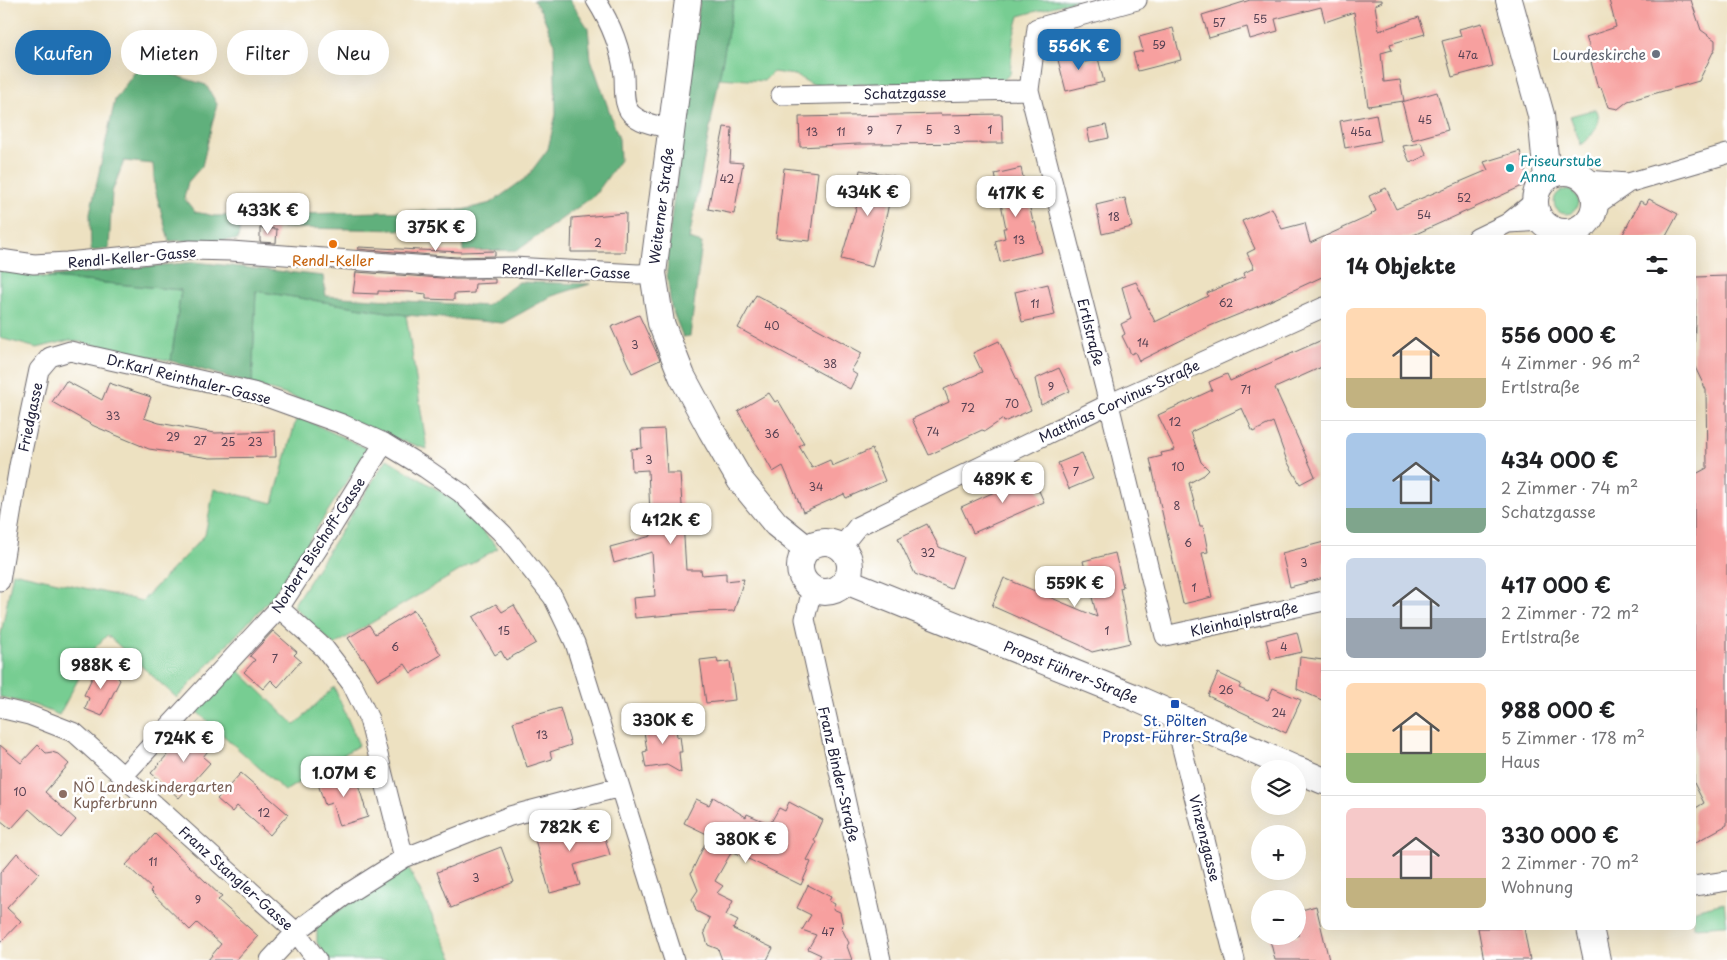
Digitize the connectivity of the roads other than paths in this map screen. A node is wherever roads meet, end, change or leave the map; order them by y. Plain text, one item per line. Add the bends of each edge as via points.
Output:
1 (596, 0) edge
2 (688, 0) edge
3 (1137, 0) edge
4 (1510, 0) edge
5 (1029, 90) junction
6 (781, 96) dead end
7 (1541, 115) junction
8 (671, 128) junction
9 (1727, 154) edge
10 (1579, 176) junction
11 (1628, 184) junction
12 (1595, 206) junction
13 (1544, 213) edge
14 (1577, 233) edge
15 (1484, 235) edge
16 (0, 259) edge
17 (653, 273) junction
18 (1321, 308) edge
19 (39, 370) joint
20 (1109, 404) junction
21 (384, 443) junction
22 (841, 547) junction
23 (807, 549) junction
24 (846, 581) junction
25 (0, 582) edge
26 (812, 589) junction
27 (1321, 602) edge
28 (279, 608) junction
29 (1165, 636) joint
30 (0, 708) edge
31 (1174, 716) junction
32 (1275, 760) edge
33 (1306, 773) edge
34 (124, 776) junction
35 (1321, 780) edge
36 (620, 787) junction
37 (404, 858) junction
38 (1727, 881) edge
39 (1696, 886) edge
40 (1590, 930) edge
41 (296, 932) junction
42 (270, 960) edge
43 (317, 960) edge
44 (674, 960) edge
45 (881, 960) edge
46 (1235, 960) edge
47 (1597, 960) edge

1 - 8 street via 617,43 630,112 634,117
2 - 8 street, Weiterner Straße
3 - 5 street, Ertlstraße via 1037,28
4 - 7 street
5 - 6 street, Schatzgasse
5 - 20 street, Ertlstraße
7 - 10 street
7 - 13 street
8 - 17 street, Weiterner Straße
9 - 11 street
10 - 11 street
10 - 12 street via 1594,193
10 - 13 street via 1559,172
11 - 12 street
12 - 14 street via 1591,217
13 - 14 street via 1553,229
13 - 15 street
16 - 17 street, Rendl-Keller-Gasse via 34,264 190,250 456,268
17 - 23 street, Weiterner Straße via 661,323 697,404 740,480 776,524
18 - 20 street, Matthias Corvinus-Straße
19 - 21 street, Dr.Karl Reinthaler-Gasse via 50,357 70,351 253,392
19 - 25 street, Friedgasse
20 - 22 street, Matthias Corvinus-Straße via 858,526
20 - 29 street, Ertlstraße
21 - 28 street, Norbert Bischoff-Gasse
21 - 36 street, Dr.Karl Reinthaler-Gasse via 461,493 503,534 553,597 575,643
22 - 23 street via 824,541
22 - 24 street via 846,552 850,567
23 - 26 street via 800,562 800,570
24 - 26 street via 830,591
24 - 31 street, Propst Führer-Straße
26 - 45 street, Franz Binder-Straße via 805,619
27 - 29 street, Kleinhaiplstraße
28 - 34 street, Norbert Bischoff-Gasse
28 - 37 street via 325,649 352,684 369,719
30 - 34 street, Franz Stangler-Gasse via 75,733
31 - 32 street, Propst Führer-Straße
31 - 46 street, Vinzenzgasse
33 - 35 street, Propst Führer-Straße
34 - 41 street, Franz Stangler-Gasse
36 - 37 street via 510,816
36 - 44 street, Dr.Karl Reinthaler-Gasse
37 - 41 street via 347,894
38 - 39 street
40 - 47 street
41 - 42 street
41 - 43 street, Franz Stangler-Gasse

